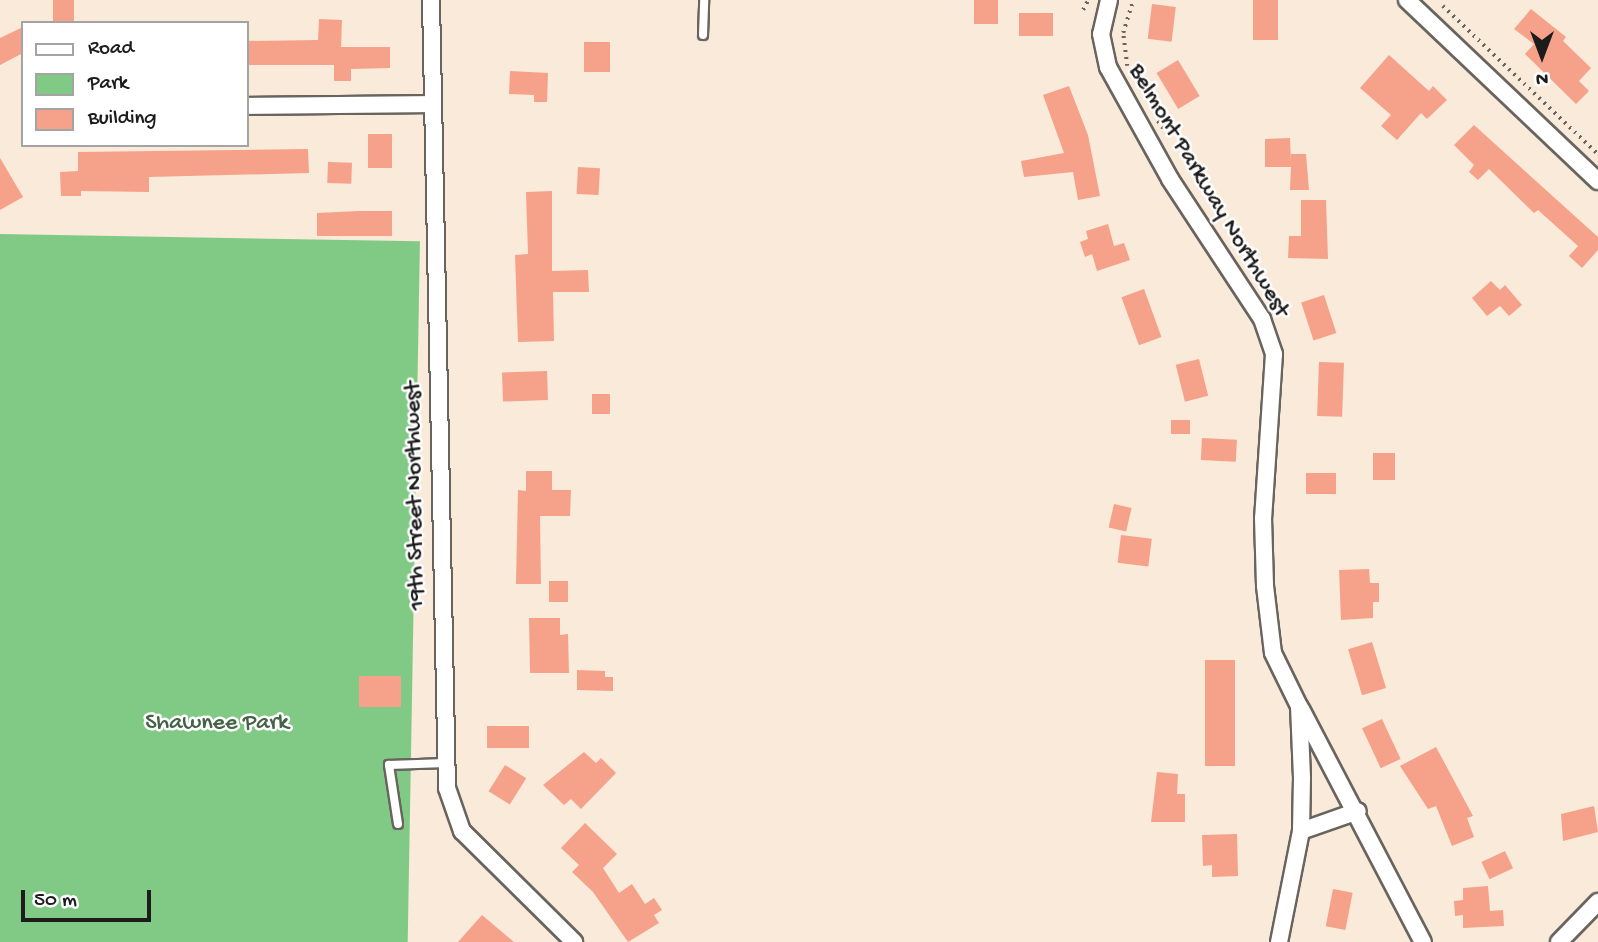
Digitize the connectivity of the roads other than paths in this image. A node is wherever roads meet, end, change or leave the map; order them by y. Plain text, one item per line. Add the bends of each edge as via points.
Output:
1 (431, 0) edge
2 (704, 0) edge
3 (1109, 0) edge
4 (1407, 0) edge
5 (704, 36) dead end
6 (430, 104) junction
7 (248, 106) edge
8 (1598, 181) edge
9 (1299, 706) junction
10 (446, 763) junction
11 (1358, 811) junction
12 (398, 824) dead end
13 (1301, 831) junction
14 (1598, 902) edge
15 (574, 942) edge
16 (1279, 942) edge
17 (1423, 942) edge
18 (1559, 942) edge

1 - 6 street, 19th Street Northwest
2 - 5 lane
3 - 9 street, Belmont Parkway Northwest via 1101,34 1108,67 1170,179 1262,319 1274,354 1263,518 1265,586 1273,653
4 - 8 street
6 - 7 street
6 - 10 street, 19th Street Northwest
9 - 11 street
9 - 13 street, Belmont Parkway Northwest
10 - 12 lane via 389,765
10 - 15 street, 19th Street Northwest via 447,788 462,831
11 - 13 street
11 - 17 street
13 - 16 street, Belmont Parkway Northwest
14 - 18 street

